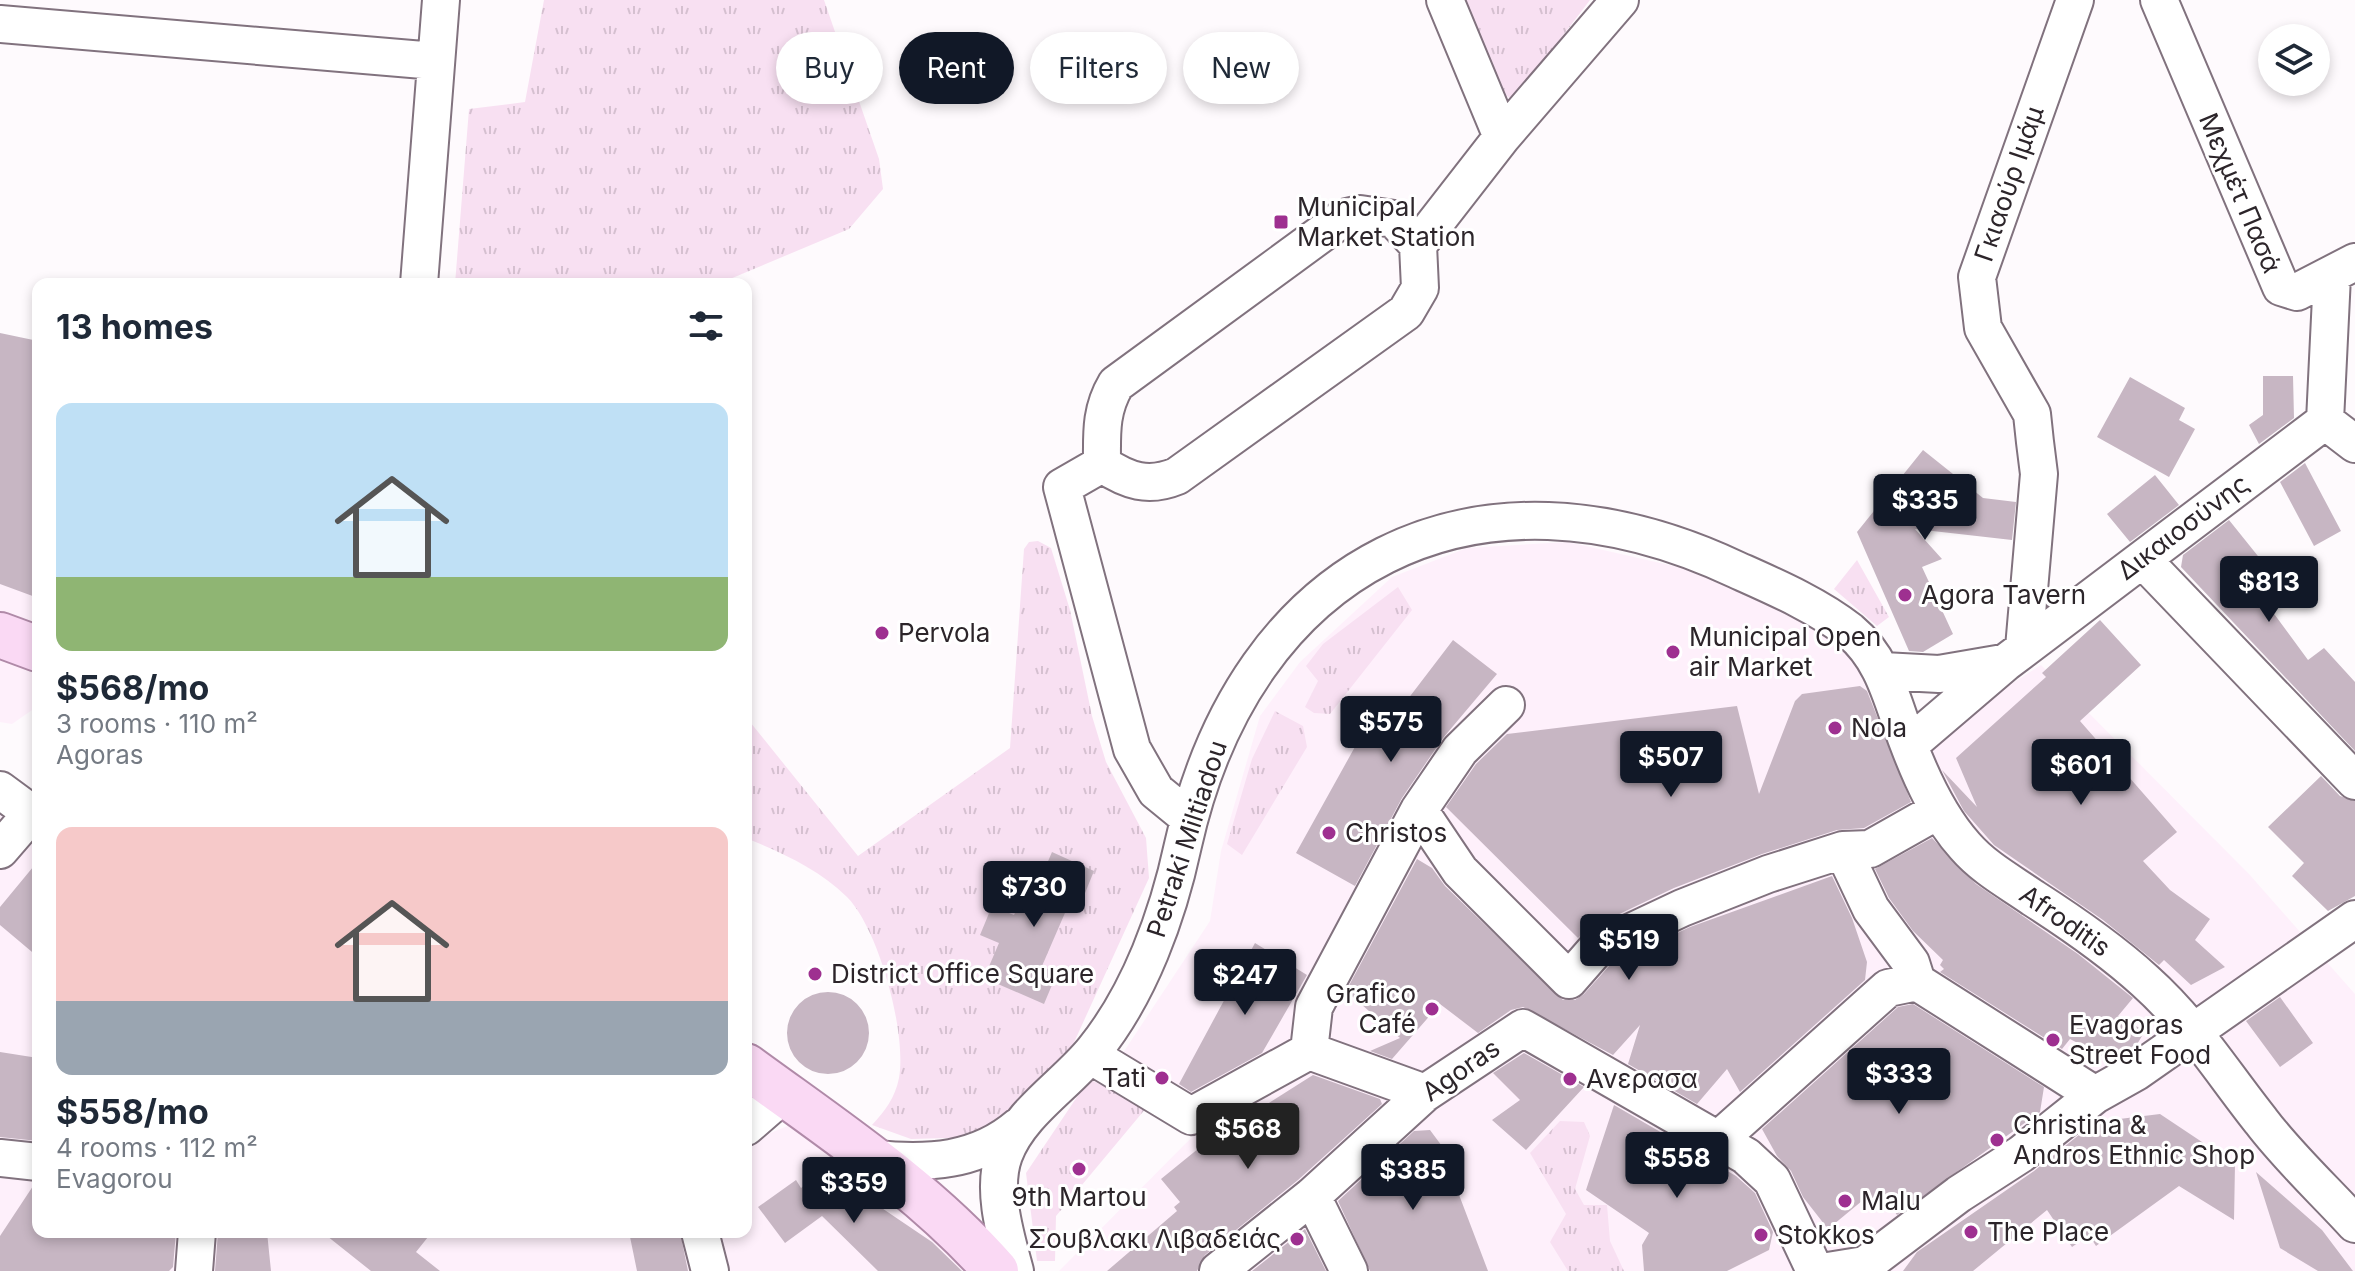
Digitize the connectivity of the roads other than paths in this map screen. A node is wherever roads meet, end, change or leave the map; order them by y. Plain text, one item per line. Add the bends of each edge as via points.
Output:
1 (441, 0) edge
2 (1445, 0) edge
3 (1620, 0) edge
4 (2075, 0) edge
5 (2159, 0) edge
6 (0, 24) edge
7 (435, 61) junction
8 (1502, 137) junction
9 (1418, 245) junction
10 (2344, 269) edge
11 (419, 278) edge
12 (2325, 421) junction
13 (2355, 444) edge
14 (1102, 464) junction
15 (2143, 560) junction
16 (0, 635) edge
17 (32, 647) edge
18 (2014, 656) junction
19 (1883, 671) junction
20 (1506, 705) dead end
21 (1909, 745) junction
22 (2355, 781) edge
23 (0, 790) edge
24 (1419, 810) junction
25 (1939, 810) junction
26 (32, 813) edge
27 (32, 818) edge
28 (1189, 818) junction
29 (0, 850) edge
30 (1843, 850) junction
31 (2355, 919) edge
32 (1917, 982) junction
33 (2196, 1030) junction
34 (1309, 1051) junction
35 (1090, 1055) junction
36 (752, 1070) edge
37 (1425, 1093) junction
38 (784, 1094) junction
39 (2095, 1095) junction
40 (1027, 1118) junction
41 (752, 1122) edge
42 (1717, 1141) junction
43 (0, 1158) edge
44 (875, 1159) junction
45 (32, 1161) edge
46 (1312, 1196) junction
47 (2355, 1224) edge
48 (197, 1238) edge
49 (702, 1238) edge
50 (194, 1271) edge
51 (710, 1271) edge
52 (996, 1271) edge
53 (1015, 1271) edge
54 (1218, 1271) edge
55 (1349, 1271) edge
56 (1815, 1271) edge
57 (1828, 1271) edge

1 - 7 street
2 - 8 street
3 - 8 street
4 - 18 street, Γκιαούρ Ιμάμ via 1977,277 1983,328 2032,414 2039,474
5 - 10 street, Μεχμέτ Πασά via 2281,287 2297,292
6 - 7 street
7 - 11 street
8 - 9 street
9 - 14 street via 1420,288 1406,312 1177,476 1139,483
9 - 14 street via 1394,219 1360,214 1343,218 1116,384 1101,421
10 - 12 street, Μεχμέτ Πασά
12 - 13 street
12 - 15 street, Δικαιοσύνης
14 - 28 street via 1062,487 1132,749 1156,791
15 - 18 street, Δικαιοσύνης
15 - 22 street
16 - 17 main road
18 - 19 street, Δικαιοσύνης via 1939,674
18 - 21 street, Δικαιοσύνης
19 - 21 street, Petraki Miltiadou
19 - 28 street, Petraki Miltiadou via 1869,649 1826,615 1667,541 1562,524 1476,523 1393,550 1303,614 1241,691
20 - 24 street via 1460,750
21 - 25 street, Petraki Miltiadou
23 - 26 street
24 - 30 street via 1460,871 1569,980 1597,948 1682,908
24 - 34 street via 1314,1007
25 - 30 street via 1870,849
25 - 33 street, Afroditis via 1988,866 2120,960
27 - 29 street
28 - 35 street, Petraki Miltiadou via 1174,888 1152,945 1112,1027
30 - 32 street via 1871,909 1911,963
31 - 33 street
32 - 39 street
32 - 42 street via 1888,988
33 - 39 street
33 - 47 street, Afroditis via 2261,1122
34 - 35 street via 1191,1116
34 - 37 street
35 - 40 street, Petraki Miltiadou
36 - 38 main road
37 - 42 street, Agoras via 1523,1028
37 - 46 street, Agoras
38 - 41 street
38 - 44 main road
39 - 57 street via 1865,1265
40 - 44 street via 1001,1142 975,1154 925,1162
40 - 53 street, Petraki Miltiadou via 1004,1154 999,1180
42 - 56 street via 1746,1156 1772,1180
43 - 45 street
44 - 52 main road via 959,1228
46 - 54 street, Agoras
46 - 55 street
48 - 50 street
49 - 51 street

